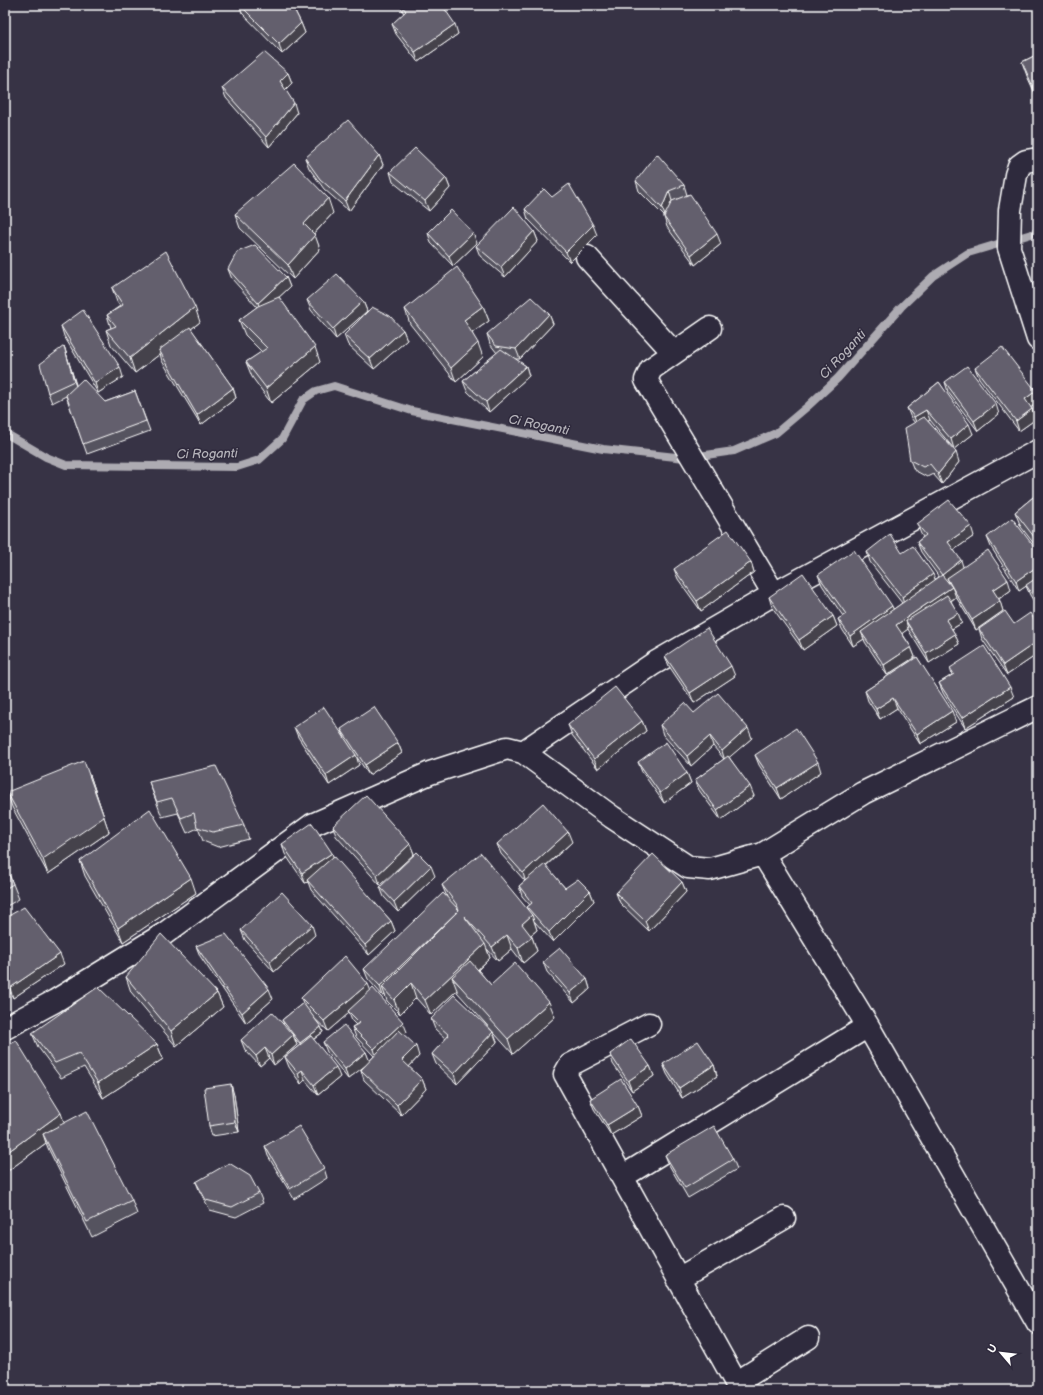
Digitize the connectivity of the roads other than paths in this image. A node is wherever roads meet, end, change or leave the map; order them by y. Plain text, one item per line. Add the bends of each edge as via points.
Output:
1 (1038, 159) edge
2 (587, 258) dead end
3 (710, 328) dead end
4 (1038, 339) edge
5 (674, 352) junction
6 (1038, 451) edge
7 (774, 594) junction
8 (1038, 707) edge
9 (524, 752) junction
10 (763, 854) junction
11 (649, 1024) dead end
12 (868, 1026) junction
13 (5, 1028) edge
14 (622, 1177) junction
15 (784, 1218) dead end
16 (678, 1279) junction
17 (1038, 1323) edge
18 (808, 1338) dead end
19 (738, 1387) edge

1 - 4 street via 1026,161 1019,166 1016,175 1010,210 1009,248
2 - 5 street
3 - 5 street
5 - 7 street via 651,369 646,380
6 - 7 street
7 - 9 street via 653,664
8 - 10 street via 863,793
9 - 10 street via 612,817 688,867 710,869
9 - 13 street via 507,748 437,770 312,825 164,934 55,1001
10 - 12 street
11 - 14 street via 570,1065 565,1074
12 - 14 street
12 - 17 street
14 - 16 street
15 - 16 street
16 - 19 street
18 - 19 street

